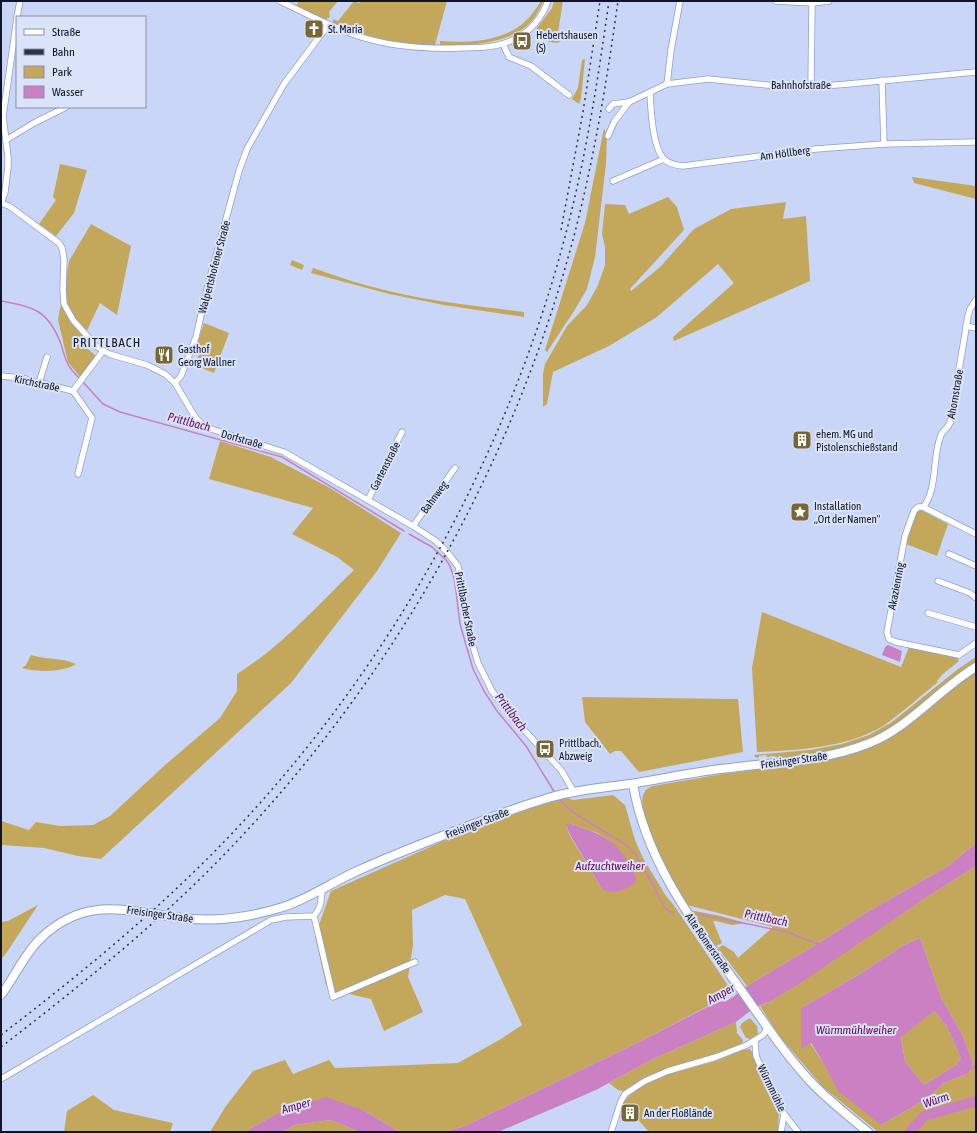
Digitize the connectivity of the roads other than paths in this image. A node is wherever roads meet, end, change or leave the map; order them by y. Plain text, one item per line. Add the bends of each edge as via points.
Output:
1 (280, 1) edge
2 (548, 1) edge
3 (680, 1) edge
4 (776, 1) edge
5 (829, 1) edge
6 (812, 2) edge
7 (19, 3) edge
8 (17, 16) edge
9 (16, 24) edge
10 (328, 25) junction
11 (502, 44) junction
12 (976, 72) edge
13 (882, 80) junction
14 (667, 84) junction
15 (811, 86) junction
16 (650, 93) junction
17 (569, 95) dead end
18 (629, 102) junction
19 (64, 108) edge
20 (610, 109) dead end
21 (608, 136) dead end
22 (6, 140) junction
23 (976, 142) edge
24 (884, 144) junction
25 (664, 159) junction
26 (613, 181) dead end
27 (1, 203) edge
28 (976, 300) edge
29 (966, 326) junction
30 (976, 328) edge
31 (103, 351) junction
32 (47, 356) dead end
33 (1, 376) edge
34 (39, 383) junction
35 (175, 383) junction
36 (73, 391) junction
37 (402, 432) dead end
38 (455, 468) dead end
39 (78, 474) dead end
40 (368, 500) junction
41 (922, 507) junction
42 (413, 526) junction
43 (419, 530) joint
44 (976, 534) edge
45 (949, 554) dead end
46 (976, 566) edge
47 (938, 581) dead end
48 (976, 598) edge
49 (928, 613) dead end
50 (976, 627) edge
51 (976, 643) edge
52 (976, 667) edge
53 (633, 784) junction
54 (574, 792) junction
55 (322, 889) junction
56 (314, 916) junction
57 (415, 962) dead end
58 (1, 995) edge
59 (768, 1026) junction
60 (755, 1041) junction
61 (1, 1078) edge
62 (784, 1114) junction
63 (611, 1132) edge
64 (781, 1132) edge
65 (798, 1132) edge
66 (868, 1132) edge

1 - 10 street
2 - 11 street via 530,29
3 - 14 street
4 - 6 street
5 - 6 street
6 - 15 street
7 - 8 street
9 - 22 street via 3,116
10 - 11 street via 361,37 414,48 479,48
10 - 35 street, Walpertshofener Straße via 284,84 247,149 238,171 196,337 181,376
11 - 17 street via 509,57 531,66
12 - 13 street, Bahnhofstraße
13 - 15 street, Bahnhofstraße
13 - 24 street
14 - 15 street, Bahnhofstraße via 708,79 786,87
14 - 16 street, Bahnhofstraße
16 - 18 street, Bahnhofstraße
16 - 25 street via 655,137
18 - 20 street, Bahnhofstraße via 613,104
18 - 21 street, Bahnhofstraße via 614,122
19 - 22 street
22 - 27 street via 8,167
23 - 24 street, Am Höllberg
24 - 25 street, Am Höllberg via 816,149 683,166 674,165
25 - 26 street
27 - 31 street, Dorfstraße via 9,206 59,243 64,259 64,304 68,314
28 - 29 street, Ahornstraße via 970,309
29 - 30 street
29 - 41 street, Ahornstraße via 950,423 941,435 931,487 927,502
31 - 35 street, Dorfstraße via 155,368
31 - 36 street, Kirchstraße
32 - 34 street
33 - 34 street, Kirchstraße
34 - 36 street, Kirchstraße
35 - 40 street, Dorfstraße via 194,417 203,425 284,452
36 - 39 street, Kirchstraße via 92,418
37 - 40 street, Gartenstraße
38 - 42 street, Bahnweg
40 - 42 street, Dorfstraße
41 - 44 street
41 - 51 street, Akazienring via 914,511 905,536 887,632 889,639 959,656
42 - 43 street, Dorfstraße
43 - 54 street, Prittlbacher Straße via 436,541 458,566 468,630 477,659 492,691 561,770
45 - 46 street
47 - 48 street via 970,593
49 - 50 street
52 - 53 main road, Freisinger Straße via 953,682 890,733 868,744 821,756
53 - 54 main road, Freisinger Straße
53 - 59 main road, Alte Römerstraße via 642,822 665,876 684,910
54 - 55 main road, Freisinger Straße via 518,807 419,845
55 - 56 street via 321,904
55 - 58 main road, Freisinger Straße via 285,906 212,920 123,909 92,910 64,920 38,941
56 - 57 street via 333,997
56 - 61 street via 271,920
59 - 60 street via 763,1035
59 - 66 main road, Alte Römerstraße via 811,1082
60 - 62 street, Würmmühle via 756,1056
60 - 63 street via 644,1081 622,1098
62 - 64 street
62 - 65 street, Würmmühle

